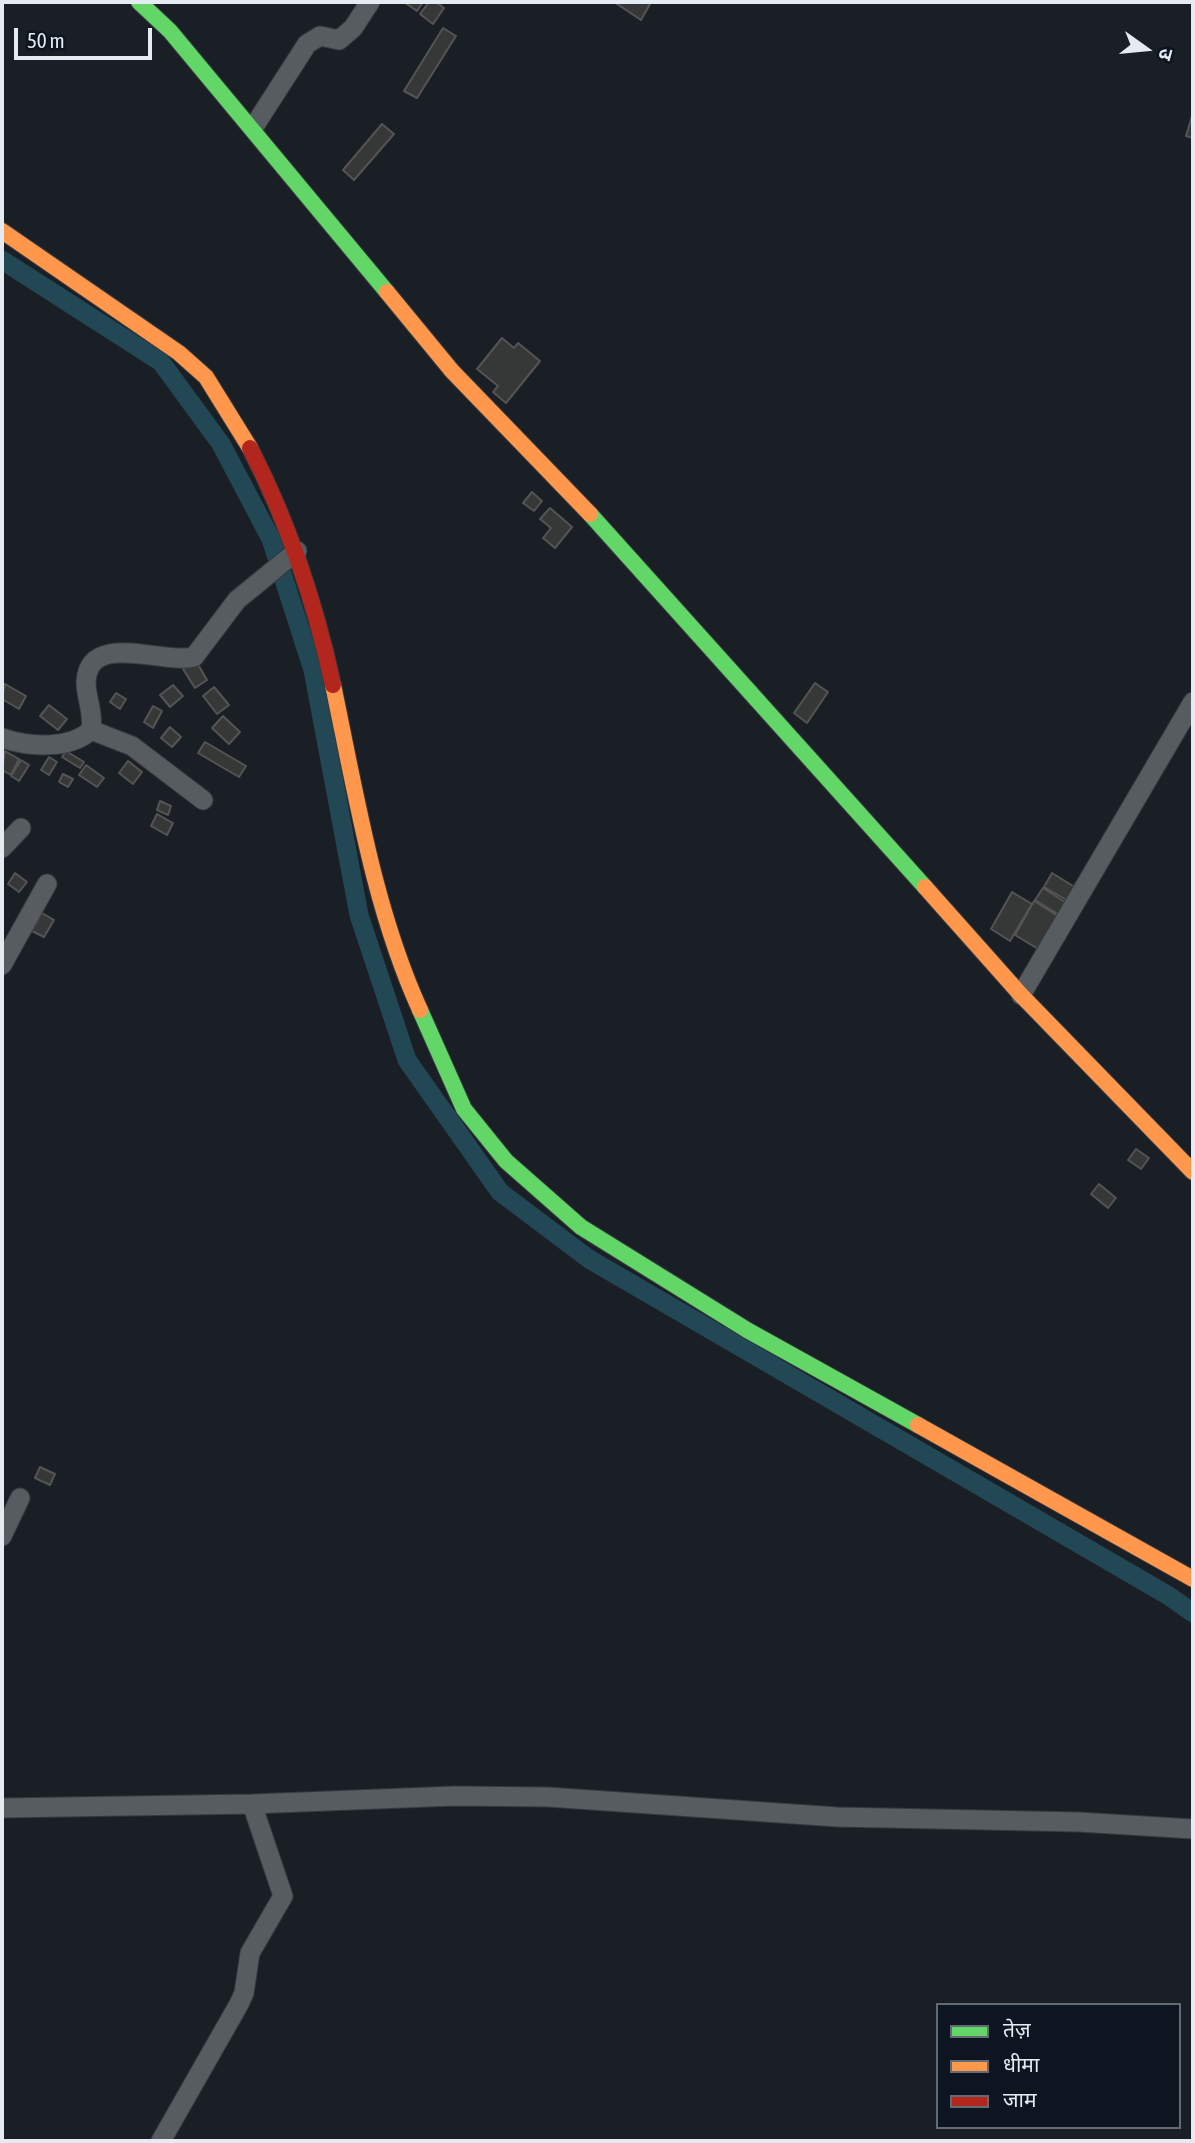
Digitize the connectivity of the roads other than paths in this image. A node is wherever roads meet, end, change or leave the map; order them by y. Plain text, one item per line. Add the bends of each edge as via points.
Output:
1 (139, 2) edge
2 (370, 2) edge
3 (253, 128) junction
4 (2, 231) edge
5 (294, 555) junction
6 (1193, 702) edge
7 (91, 730) junction
8 (2, 738) edge
9 (203, 800) dead end
10 (21, 828) dead end
11 (2, 848) edge
12 (47, 884) dead end
13 (2, 965) edge
14 (1021, 995) junction
15 (1193, 1172) edge
16 (20, 1498) dead end
17 (2, 1536) edge
18 (1189, 1576) edge
19 (252, 1804) junction
20 (2, 1808) edge
21 (1193, 1829) edge
22 (161, 2141) edge

1 - 3 street
2 - 3 street via 347,36 339,40 320,36 307,44
3 - 14 street via 452,372 625,550
4 - 5 street via 132,318 206,377 246,439 278,503
5 - 7 street via 237,600 194,657 107,653 96,659 86,681
5 - 18 street via 317,614 364,831 404,975 464,1109 506,1161 581,1227 747,1330
6 - 14 street
7 - 8 street via 83,738 60,743
7 - 9 street via 132,746
10 - 11 street
12 - 13 street
14 - 15 street
16 - 17 street
19 - 20 street
19 - 21 street via 548,1797 837,1817
19 - 22 street via 282,1887 280,1905 250,1953 239,2004

